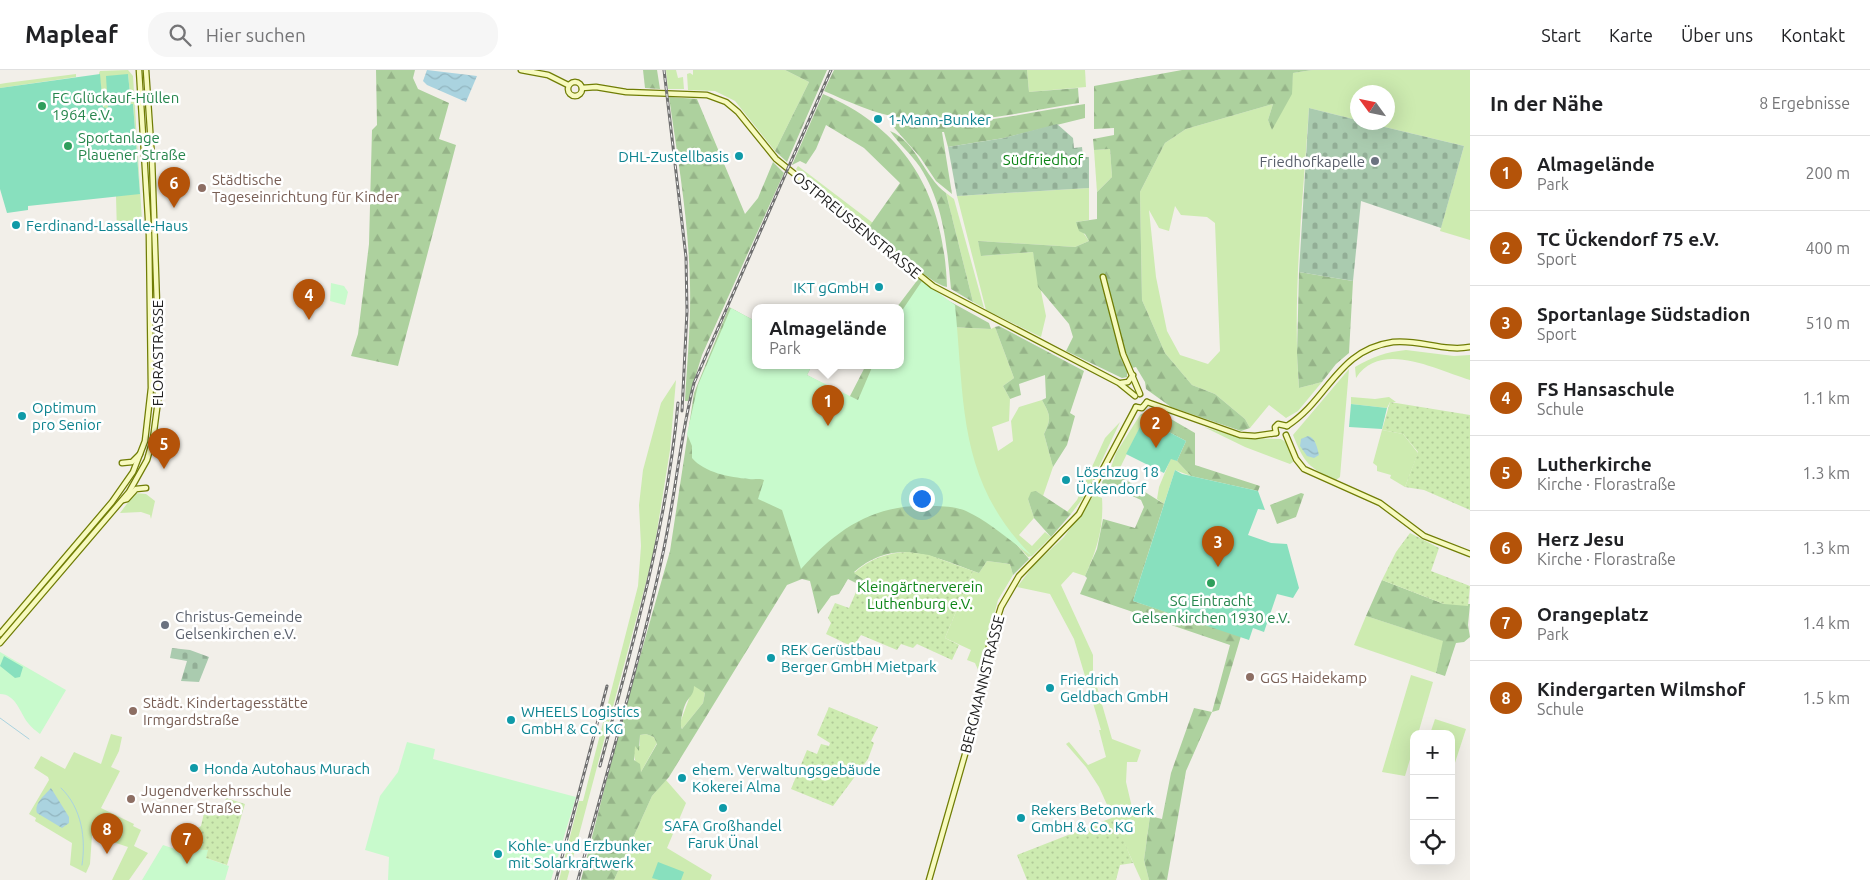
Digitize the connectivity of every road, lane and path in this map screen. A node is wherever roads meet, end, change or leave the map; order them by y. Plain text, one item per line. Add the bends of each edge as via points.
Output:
1 (139, 70) edge
2 (146, 70) edge
3 (522, 70) edge
4 (568, 86) junction
5 (582, 88) junction
6 (1103, 276) dead end
7 (1470, 347) edge
8 (1133, 375) junction
9 (1119, 383) junction
10 (1137, 395) junction
11 (1147, 402) junction
12 (1136, 407) junction
13 (1287, 426) junction
14 (1276, 433) junction
15 (1286, 435) junction
16 (141, 454) junction
17 (122, 463) dead end
18 (146, 488) dead end
19 (122, 500) junction
20 (1470, 554) edge
21 (0, 634) edge
22 (0, 643) edge
23 (929, 880) edge

1 - 16 street, FLORASTRASSE via 149,235 151,388 149,422
2 - 19 street, FLORASTRASSE via 155,235 158,401 156,426 147,460
3 - 4 street via 548,75
4 - 5 street via 577,82
4 - 5 street via 568,93 573,96 579,95
5 - 9 street, OSTPREUSSENSTRASSE via 596,86 626,92 707,95 726,102 776,159 933,286
6 - 8 street via 1123,354
7 - 13 street via 1402,341 1364,351 1344,365
8 - 9 street via 1128,382
8 - 10 street
9 - 10 street, OSTPREUSSENSTRASSE
10 - 11 street via 1144,395
10 - 12 street via 1133,403
11 - 12 street via 1144,407
11 - 14 street via 1240,435
12 - 23 street, BERGMANNSTRASSE via 1079,514 1029,564 1003,603 993,628 970,737
13 - 14 street via 1278,424
13 - 15 street
14 - 15 street via 1281,437
15 - 20 street via 1304,469 1380,502 1424,536
16 - 17 street via 132,462
16 - 21 street, FLORASTRASSE via 112,502
18 - 19 street via 136,489
19 - 22 street, FLORASTRASSE

